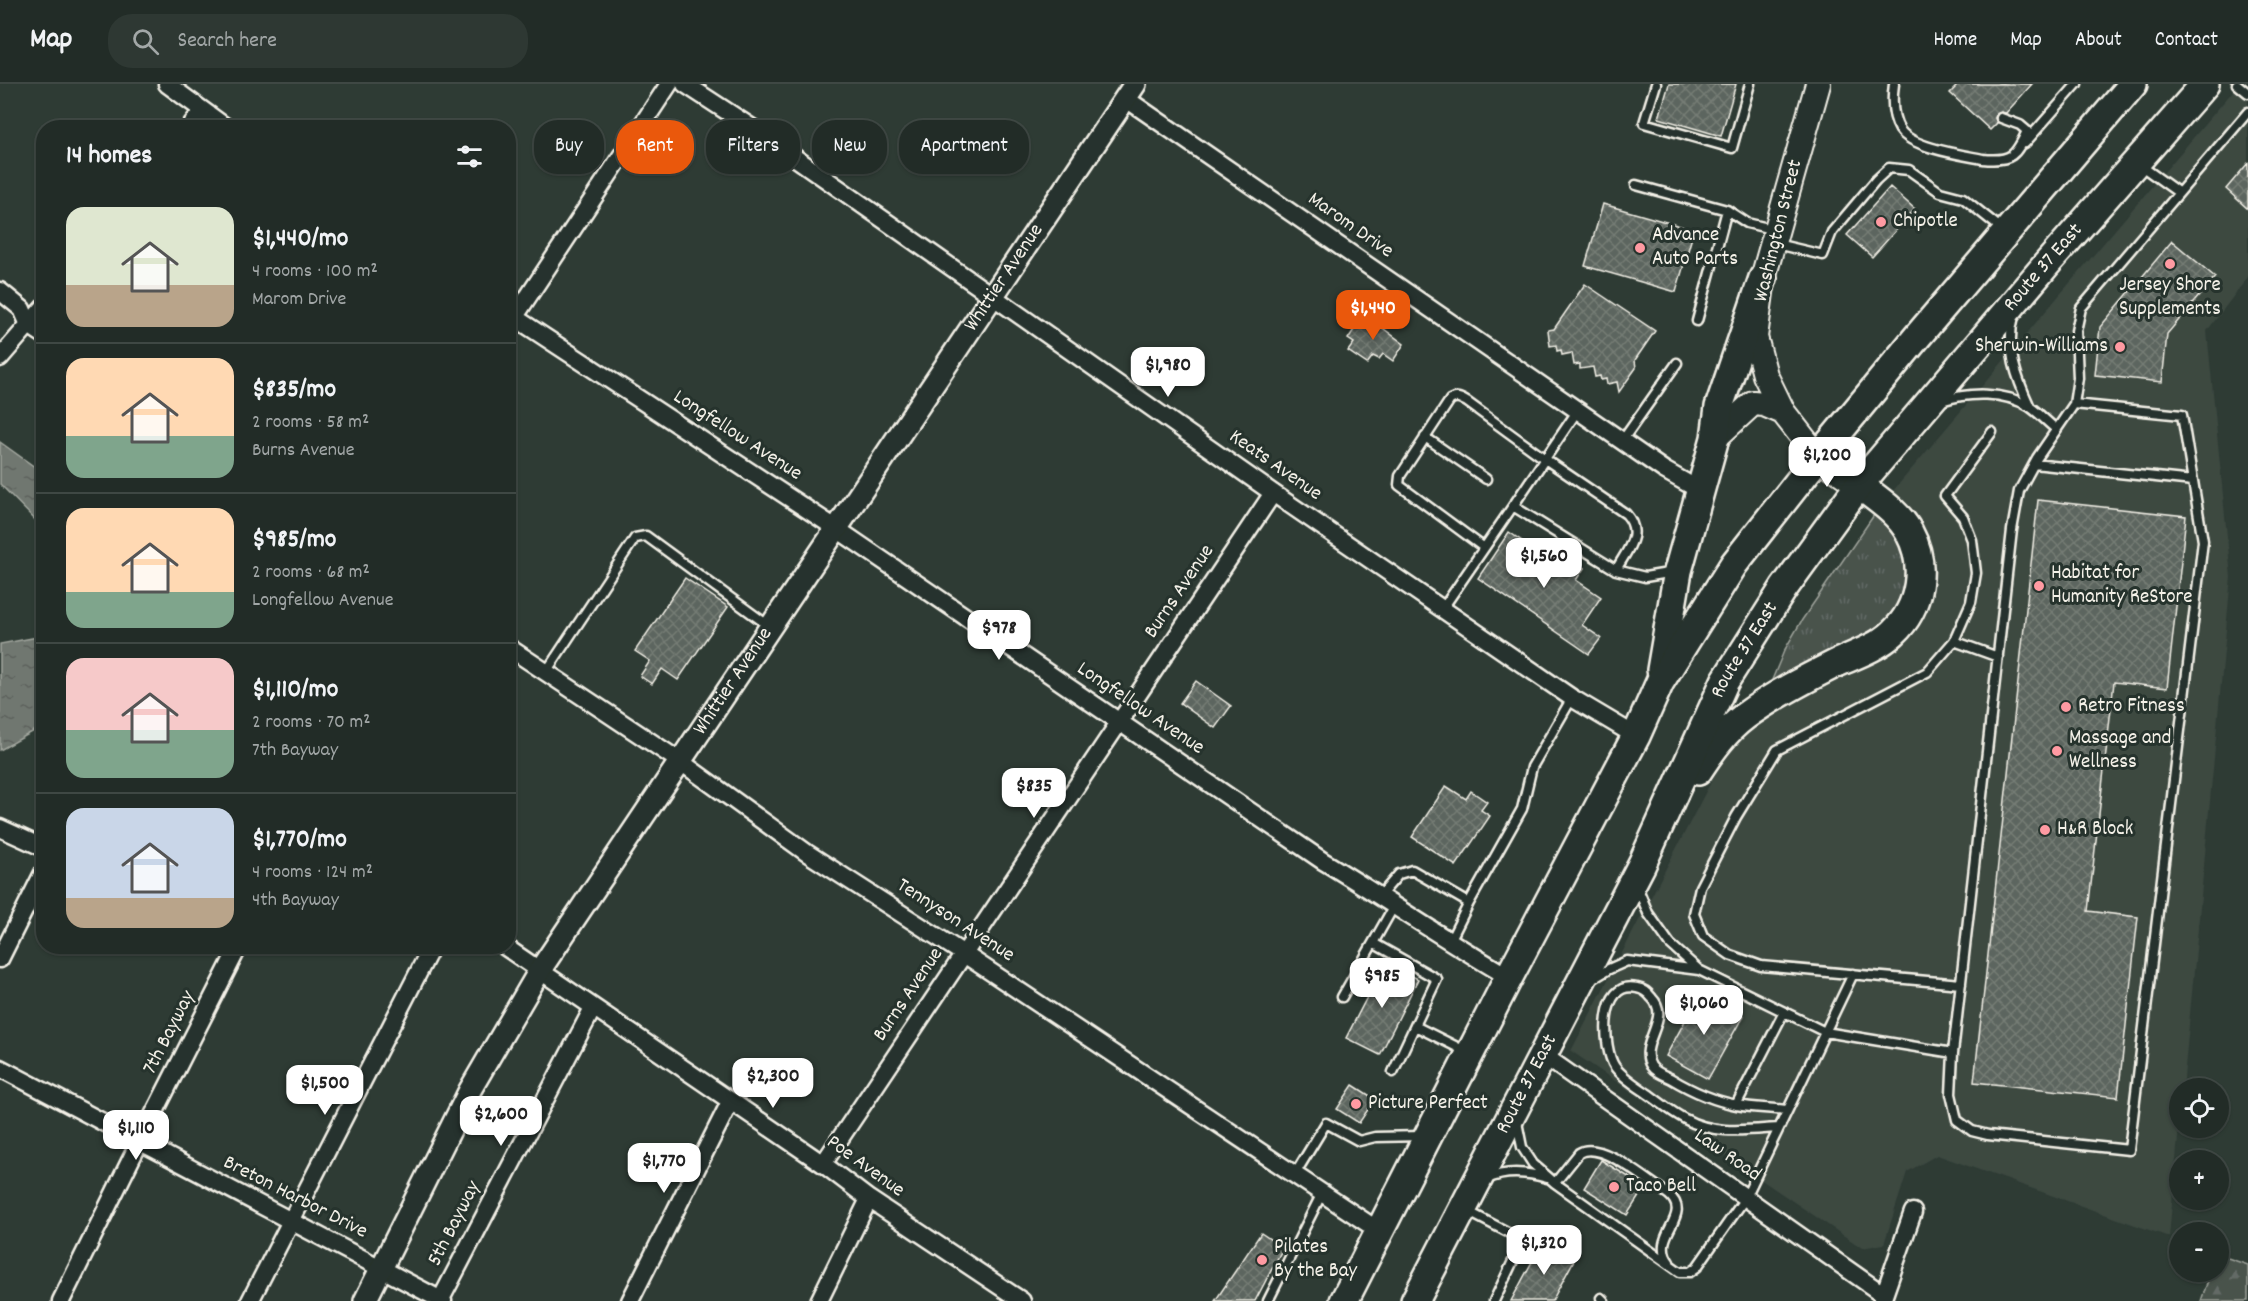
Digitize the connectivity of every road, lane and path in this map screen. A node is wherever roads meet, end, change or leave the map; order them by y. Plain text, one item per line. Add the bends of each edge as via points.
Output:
1 (167, 84) edge
2 (669, 84) edge
3 (686, 84) edge
4 (1656, 84) edge
5 (1750, 84) edge
6 (1818, 84) edge
7 (1894, 84) edge
8 (2076, 84) edge
9 (2133, 84) edge
10 (2205, 84) edge
11 (2237, 84) edge
12 (1130, 91) edge
13 (2248, 93) edge
14 (202, 111) junction
15 (2248, 112) edge
16 (2001, 118) dead end
17 (195, 120) edge
18 (215, 120) edge
19 (2017, 152) junction
20 (2136, 163) junction
21 (1636, 185) dead end
22 (2179, 193) junction
23 (1727, 210) junction
24 (2006, 232) junction
25 (1775, 236) junction
26 (1763, 278) junction
27 (0, 291) edge
28 (993, 296) junction
29 (2020, 296) junction
30 (516, 312) edge
31 (36, 317) edge
32 (1697, 321) dead end
33 (516, 322) edge
34 (29, 325) junction
35 (36, 330) edge
36 (0, 358) edge
37 (1677, 363) dead end
38 (2074, 404) junction
39 (1927, 406) junction
40 (2030, 407) junction
41 (1578, 410) junction
42 (1783, 412) junction
43 (2055, 429) junction
44 (1992, 432) dead end
45 (1425, 437) junction
46 (1715, 438) junction
47 (1622, 441) junction
48 (1818, 457) junction
49 (1545, 459) junction
50 (2034, 464) junction
51 (1486, 479) dead end
52 (2193, 481) junction
53 (1859, 485) junction
54 (1699, 490) junction
55 (1273, 493) junction
56 (1513, 506) junction
57 (837, 529) junction
58 (1483, 547) junction
59 (1616, 570) junction
60 (1678, 571) junction
61 (1443, 608) junction
62 (771, 628) junction
63 (1954, 641) junction
64 (516, 652) edge
65 (1998, 657) junction
66 (546, 672) junction
67 (1660, 682) junction
68 (1572, 698) junction
69 (1120, 722) junction
70 (1636, 736) junction
71 (681, 762) junction
72 (0, 828) edge
73 (1656, 831) junction
74 (36, 845) edge
75 (1642, 864) junction
76 (36, 887) edge
77 (1387, 901) junction
78 (1468, 903) junction
79 (1372, 943) junction
80 (1449, 943) junction
81 (235, 954) edge
82 (428, 954) edge
83 (516, 954) edge
84 (964, 954) junction
85 (0, 959) edge
86 (540, 970) junction
87 (1699, 970) junction
88 (1852, 974) junction
89 (1509, 977) junction
90 (1961, 984) junction
91 (1578, 989) junction
92 (1342, 997) dead end
93 (592, 1008) junction
94 (1784, 1012) junction
95 (1415, 1026) junction
96 (1825, 1032) junction
97 (1953, 1053) junction
98 (1470, 1054) junction
99 (1543, 1055) junction
100 (0, 1068) edge
101 (1393, 1072) dead end
102 (730, 1102) junction
103 (1518, 1103) junction
104 (1736, 1105) junction
105 (1787, 1110) junction
106 (1778, 1128) junction
107 (1428, 1136) junction
108 (139, 1143) junction
109 (823, 1164) junction
110 (1295, 1174) junction
111 (1553, 1181) junction
112 (1322, 1192) junction
113 (1746, 1197) junction
114 (869, 1199) junction
115 (1465, 1201) junction
116 (1913, 1212) dead end
117 (290, 1221) junction
118 (1379, 1231) junction
119 (1671, 1265) junction
120 (381, 1269) junction
121 (1883, 1298) edge
122 (1015, 1299) edge
123 (61, 1301) edge
124 (250, 1301) edge
125 (365, 1301) edge
126 (441, 1301) edge
127 (630, 1301) edge
128 (819, 1301) edge
129 (1268, 1301) edge
130 (1344, 1301) edge
131 (1415, 1301) edge
132 (1494, 1301) edge

1 - 14 street
2 - 30 street
3 - 28 street, Keats Avenue
4 - 5 lane via 1644,123 1732,148
6 - 25 main road, Washington Street
7 - 19 lane via 1893,109 1900,131 1917,143 1993,160
8 - 19 lane
9 - 24 highway
10 - 20 highway, Route 37 East
11 - 13 lane
12 - 28 street, Whittier Avenue
12 - 41 street, Marom Drive
14 - 17 street
14 - 18 street
15 - 22 lane
16 - 19 lane via 2027,131
20 - 22 lane
20 - 29 highway, Route 37 East
21 - 23 lane
22 - 38 lane via 2081,308 2076,331 2078,378
23 - 25 lane
23 - 32 lane
24 - 25 lane via 1963,198 1940,192 1909,170 1889,168 1832,232 1823,255
24 - 48 highway
25 - 26 main road, Washington Street
26 - 42 main road, Washington Street via 1755,338 1765,375
26 - 46 highway via 1719,407
27 - 34 street via 22,309
28 - 55 street, Keats Avenue
28 - 57 street, Whittier Avenue
29 - 39 highway, Route 37 East
29 - 40 lane via 2013,321 2011,353
31 - 34 street
33 - 57 street, Longfellow Avenue
34 - 35 street
34 - 36 street
37 - 47 lane
38 - 43 lane
38 - 52 lane via 2182,415
39 - 40 lane via 1953,397 1980,395 2006,397
39 - 53 highway, Route 37 East
40 - 43 lane
41 - 47 street, Marom Drive
41 - 49 lane
42 - 46 main road via 1753,403
42 - 48 main road, Washington Street
43 - 50 lane
44 - 63 lane via 1945,496 1963,516 1972,540 1976,573 1971,602
45 - 49 lane via 1450,400 1458,397
45 - 51 lane
45 - 58 lane via 1400,476 1399,485
46 - 54 highway
47 - 54 street, Marom Drive
48 - 53 main road, Washington Street
48 - 67 highway via 1734,564
49 - 56 lane
49 - 59 lane via 1633,522 1634,536
50 - 52 lane
50 - 65 lane via 2019,491
52 - 97 lane via 2203,541 2129,1150 1988,1136 1972,1131 1957,1120 1951,1094
53 - 73 highway, Route 37 East via 1784,588 1725,681
53 - 73 highway via 1890,509 1908,531 1918,555 1917,592 1908,616 1892,634 1797,683 1744,716 1717,742
54 - 60 highway
55 - 61 street, Keats Avenue
55 - 69 street, Burns Avenue
56 - 58 lane
56 - 59 lane
57 - 62 street, Whittier Avenue
57 - 69 street, Longfellow Avenue
58 - 61 lane
59 - 60 lane via 1645,577
60 - 67 highway
61 - 68 street, Keats Avenue
62 - 66 lane via 646,537 635,538
62 - 71 street, Whittier Avenue
63 - 65 lane
63 - 88 lane via 1927,672 1777,750 1736,816 1701,887 1694,914 1703,936 1730,955 1761,966
64 - 66 street, Tennyson Avenue
65 - 90 lane
66 - 71 street, Tennyson Avenue
67 - 70 highway
68 - 70 street, Keats Avenue
68 - 78 lane via 1532,767 1522,808
69 - 77 street, Longfellow Avenue
69 - 84 street, Burns Avenue
70 - 89 highway
71 - 84 street, Tennyson Avenue via 807,853
71 - 86 street, Whittier Avenue
72 - 74 street
73 - 75 highway, Route 37 East
75 - 87 lane via 1639,891 1648,913 1670,944
75 - 91 highway, Route 37 East
76 - 85 street
77 - 78 lane via 1399,874 1412,870
77 - 79 lane
77 - 80 street, Longfellow Avenue
78 - 80 lane
79 - 92 lane
79 - 95 lane via 1437,979
80 - 89 street, Longfellow Avenue
81 - 108 street, 7th Bayway
82 - 117 street
83 - 86 street, Poe Avenue
84 - 109 street, Burns Avenue
84 - 110 street, Tennyson Avenue
86 - 93 street, Poe Avenue
86 - 120 street, Whittier Avenue via 470,1090
87 - 91 lane via 1627,962
87 - 94 lane
88 - 90 lane
88 - 96 lane
89 - 98 highway
90 - 97 lane
91 - 99 highway, Route 37 East
93 - 102 street, Poe Avenue
93 - 126 street, 5th Bayway
94 - 96 lane
94 - 104 lane
95 - 98 lane
95 - 101 lane
96 - 97 lane
96 - 105 lane
98 - 107 highway
99 - 103 highway, Route 37 East
99 - 113 street, Law Road
100 - 108 street, Breton Harbor Drive
102 - 109 street, Poe Avenue
102 - 127 street
103 - 111 lane via 1522,1147 1533,1164
103 - 115 highway, Route 37 East
104 - 105 lane
104 - 106 lane via 1690,1089 1653,1069 1647,1058 1659,1018 1656,1002 1637,987 1618,993 1608,1007 1608,1050 1616,1068 1636,1085 1684,1119 1705,1128
105 - 106 lane
106 - 113 lane
107 - 110 lane via 1359,1141 1326,1123
107 - 118 highway
108 - 117 street, Breton Harbor Drive
108 - 123 street, 7th Bayway
109 - 114 street, Poe Avenue
110 - 112 street, Tennyson Avenue
111 - 115 lane via 1528,1173 1508,1173 1489,1178
111 - 119 lane
111 - 119 lane via 1579,1153 1592,1149 1610,1155 1668,1194 1678,1210 1663,1244
112 - 118 street, Tennyson Avenue
112 - 129 lane
113 - 119 lane via 1697,1267 1680,1272
113 - 121 street, Law Road
114 - 122 street, Poe Avenue
114 - 128 street
115 - 131 highway, Route 37 East
115 - 132 lane via 1523,1240
116 - 121 street
117 - 120 street, Breton Harbor Drive
117 - 124 street
118 - 130 highway
120 - 125 street, Whittier Avenue
120 - 126 street, Breton Harbor Drive

